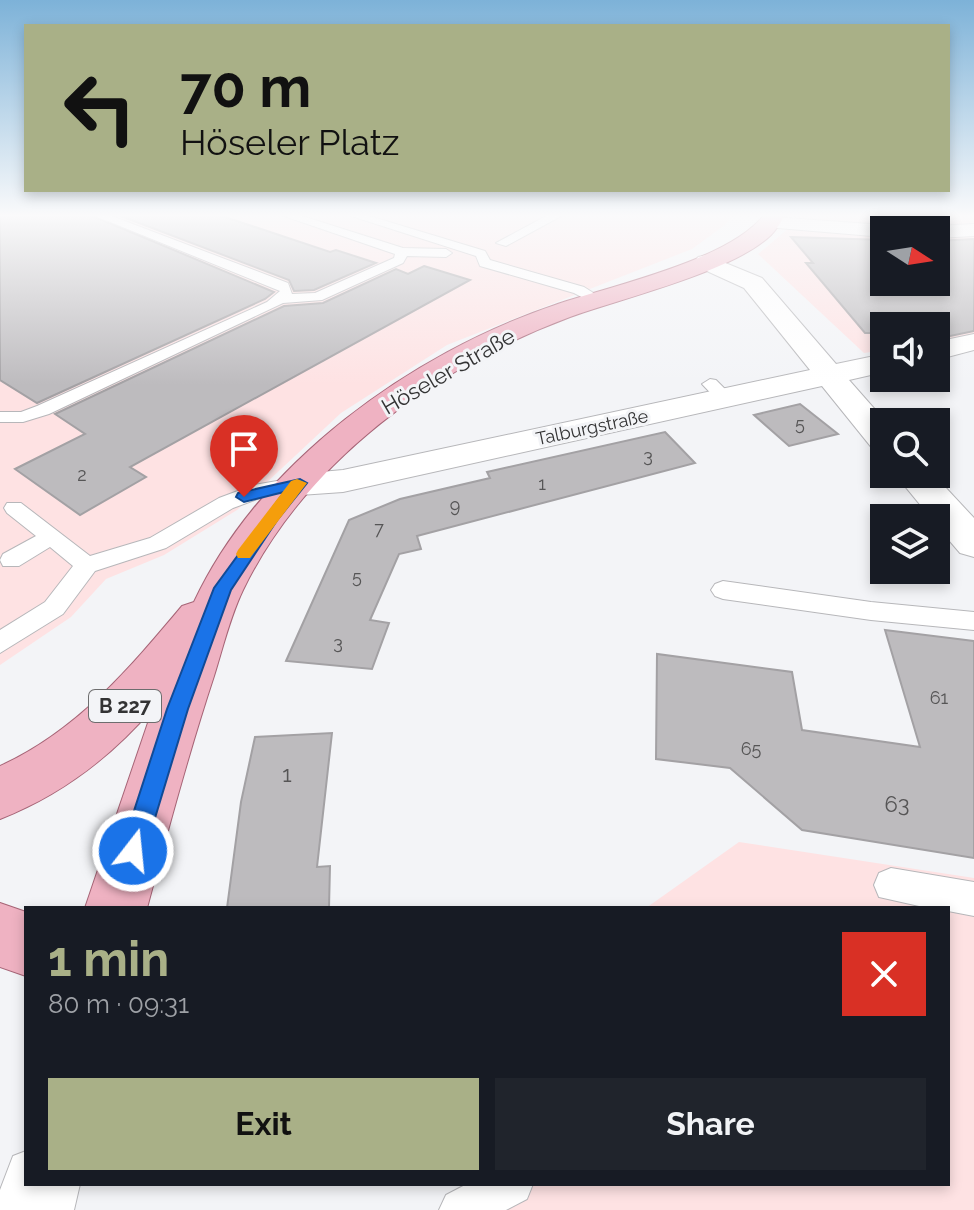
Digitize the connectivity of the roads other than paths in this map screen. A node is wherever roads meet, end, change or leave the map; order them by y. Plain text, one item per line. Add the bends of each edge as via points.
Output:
1 (245, 271) edge
2 (374, 271) edge
3 (514, 271) edge
4 (678, 271) edge
5 (727, 271) edge
6 (282, 299) junction
7 (596, 299) junction
8 (974, 342) edge
9 (950, 348) edge
10 (870, 366) edge
11 (827, 377) junction
12 (0, 417) edge
13 (870, 425) edge
14 (300, 483) junction
15 (925, 488) edge
16 (14, 508) dead end
17 (51, 537) junction
18 (974, 543) edge
19 (11, 560) dead end
20 (87, 565) junction
21 (222, 588) junction
22 (723, 590) dead end
23 (974, 621) edge
24 (0, 643) edge
25 (0, 793) edge
26 (891, 885) dead end
27 (974, 899) edge
28 (117, 906) edge
29 (0, 935) edge
30 (24, 943) edge
31 (40, 1186) edge
32 (508, 1186) edge
33 (34, 1210) edge
34 (461, 1210) edge

1 - 6 lane via 283,286 287,292
2 - 6 lane via 317,297
3 - 7 lane
4 - 7 main road, Höseler Straße / B 227
5 - 11 street via 753,283
6 - 12 lane via 43,410
7 - 14 main road, Höseler Straße / B 227 via 496,339 401,393 334,447
8 - 9 street
10 - 11 street, Talburgstraße
11 - 13 street
11 - 14 street, Talburgstraße via 717,391 343,481
14 - 20 lane via 226,503 158,543
14 - 21 main road, Höseler Straße / B 227
15 - 18 street
16 - 17 lane
17 - 19 lane
17 - 20 lane
20 - 24 lane via 54,608
21 - 25 main road, B 227 via 138,693 96,735 53,769
21 - 28 main road, Höseler Straße / B 227 via 177,709
22 - 23 lane
26 - 27 lane
29 - 30 main road
31 - 33 street
32 - 34 lane

